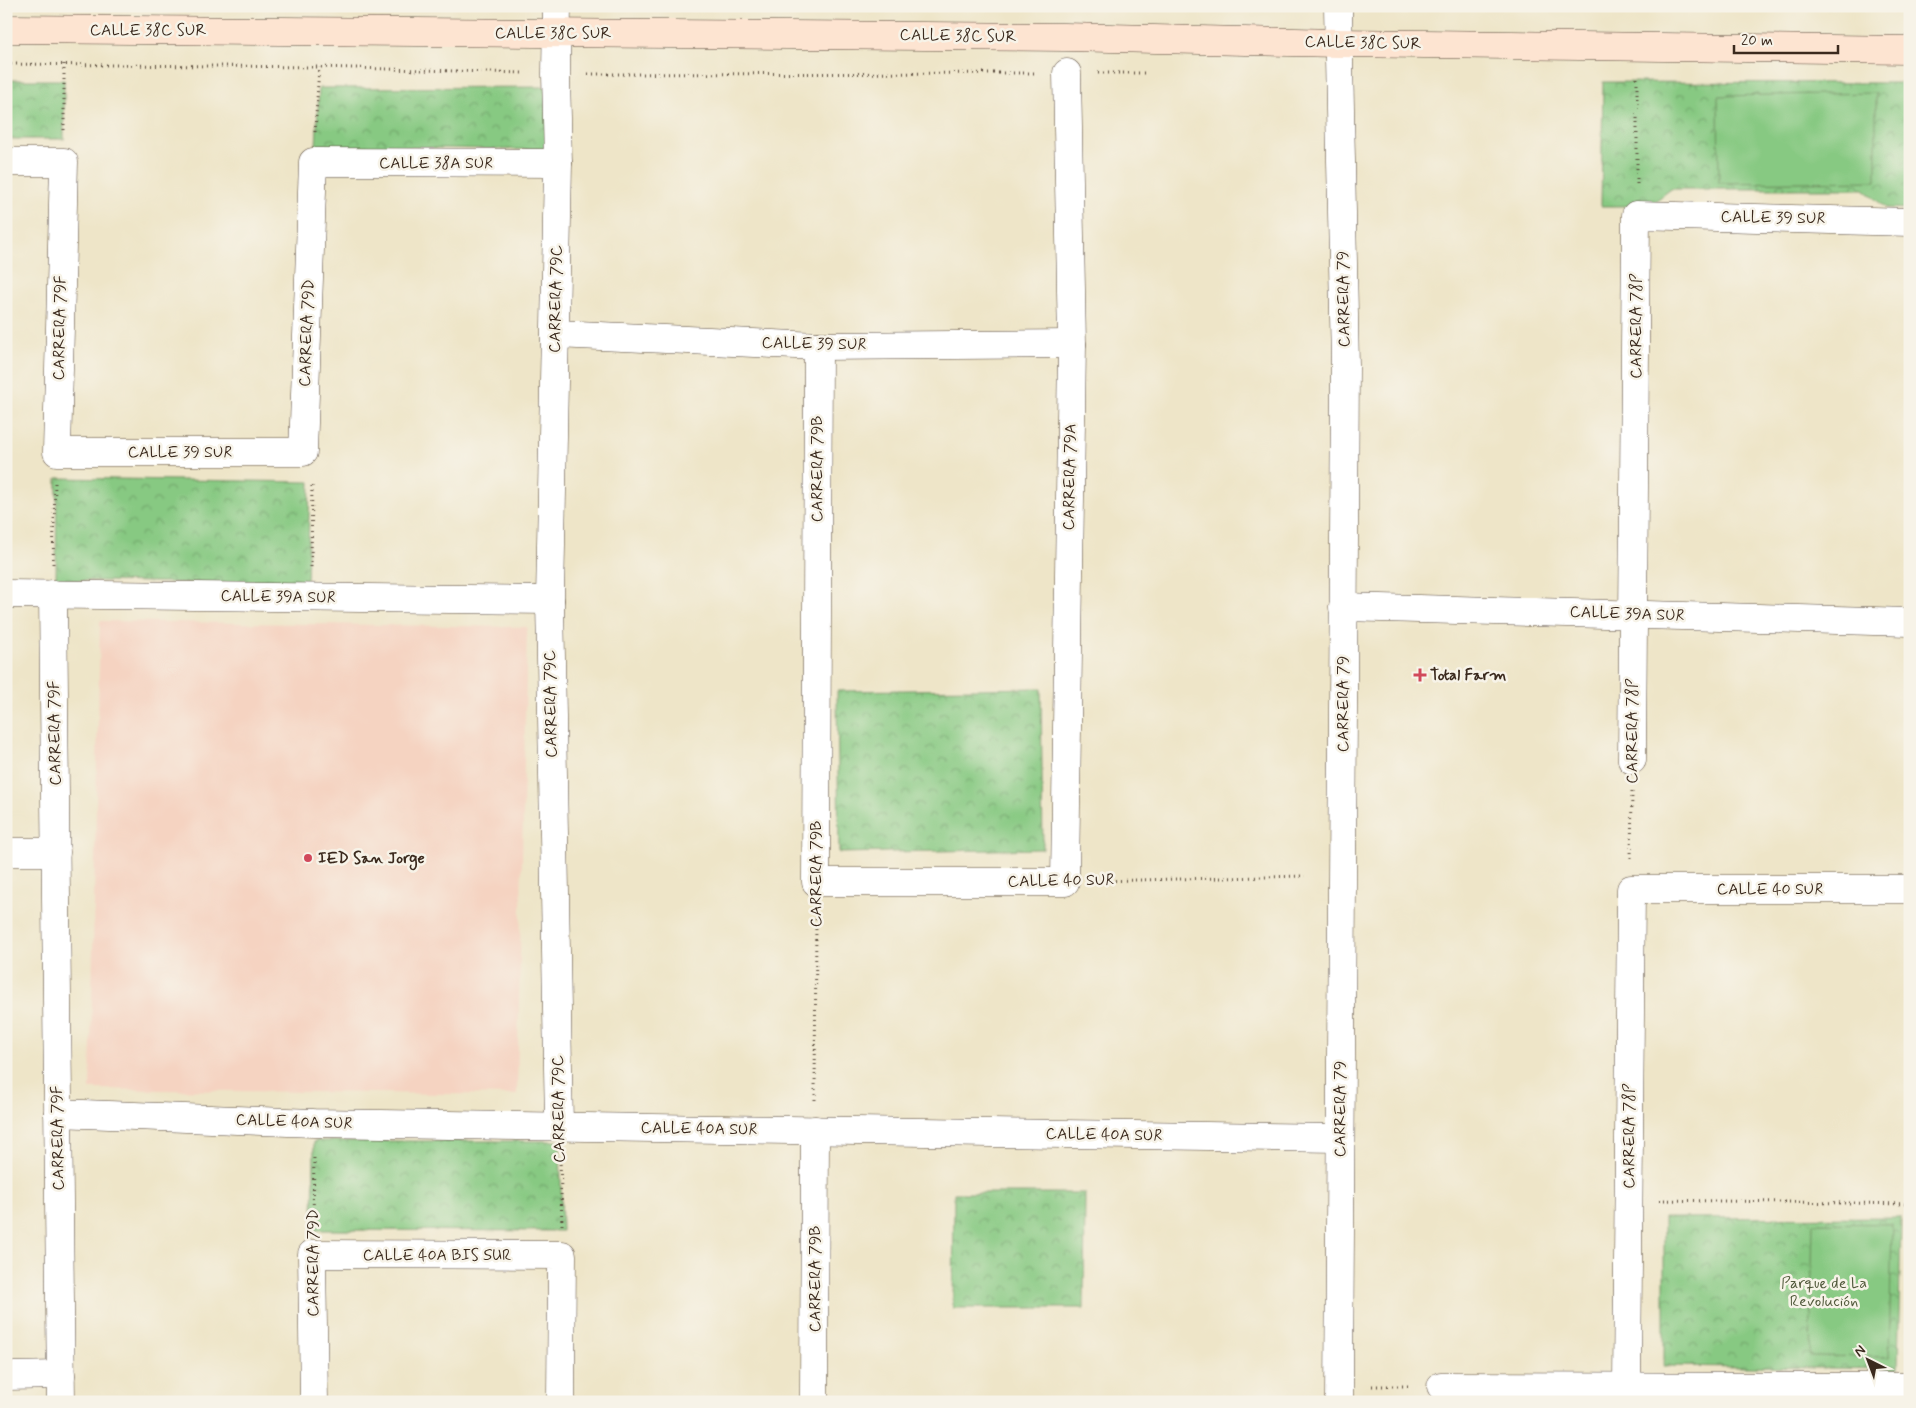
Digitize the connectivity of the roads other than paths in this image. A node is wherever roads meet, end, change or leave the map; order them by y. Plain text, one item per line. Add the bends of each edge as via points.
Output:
1 (1338, 6) edge
2 (557, 19) edge
3 (6, 29) edge
4 (1338, 43) junction
5 (1910, 50) edge
6 (1067, 73) road end
7 (6, 162) edge
8 (313, 162) joint
9 (558, 163) junction
10 (1636, 215) joint
11 (1910, 222) edge
12 (556, 334) junction
13 (1072, 344) junction
14 (818, 346) junction
15 (57, 452) joint
16 (303, 452) joint
17 (6, 594) edge
18 (53, 594) junction
19 (550, 600) junction
20 (1343, 607) junction
21 (1633, 614) junction
22 (1910, 622) edge
23 (1632, 760) road end
24 (6, 852) edge
25 (56, 852) junction
26 (816, 882) joint
27 (1065, 882) joint
28 (1631, 888) joint
29 (1910, 889) edge
30 (58, 1113) junction
31 (559, 1126) junction
32 (815, 1130) junction
33 (1340, 1138) junction
34 (312, 1254) joint
35 (61, 1375) junction
36 (6, 1376) edge
37 (1441, 1386) road end
38 (1627, 1386) junction
39 (1910, 1387) edge
40 (61, 1402) edge
41 (314, 1402) edge
42 (561, 1402) edge
43 (814, 1402) edge
44 (1339, 1402) edge

1 - 4 street, CARRERA 79
2 - 3 main road, CALLE 38C SUR
2 - 4 main road, CALLE 38C SUR
2 - 9 street, CARRERA 79C
4 - 5 main road, CALLE 38C SUR
4 - 20 street, CARRERA 79 via 1345,366
6 - 13 street, CARRERA 79A
7 - 15 street, CARRERA 79F via 64,162
8 - 9 street, CALLE 38A SUR
8 - 16 street, CARRERA 79D
9 - 12 street, CARRERA 79C
10 - 11 street, CALLE 39 SUR
10 - 21 street, CARRERA 78P
12 - 14 street, CALLE 39 SUR
12 - 19 street, CARRERA 79C
13 - 14 street, CALLE 39 SUR
13 - 27 street, CARRERA 79A
14 - 26 street, CARRERA 79B
15 - 16 street, CALLE 39 SUR
17 - 18 street, CALLE 39A SUR
18 - 19 street, CALLE 39A SUR
18 - 25 street, CARRERA 79F
19 - 31 street, CARRERA 79C
20 - 21 street, CALLE 39A SUR
20 - 33 street, CARRERA 79
21 - 22 street, CALLE 39A SUR
21 - 23 street, CARRERA 78P
24 - 25 street
25 - 30 street, CARRERA 79F
26 - 27 street, CALLE 40 SUR
28 - 29 street, CALLE 40 SUR
28 - 38 street, CARRERA 78P
30 - 31 street, CALLE 40A SUR via 314,1123
30 - 35 street, CARRERA 79F
31 - 32 street, CALLE 40A SUR
32 - 33 street, CALLE 40A SUR
32 - 43 street, CARRERA 79B
33 - 44 street, CARRERA 79
34 - 41 street, CARRERA 79D
34 - 42 street, CALLE 40A BIS SUR via 562,1255
35 - 36 street
35 - 40 street, CARRERA 79F
37 - 38 street
38 - 39 street

